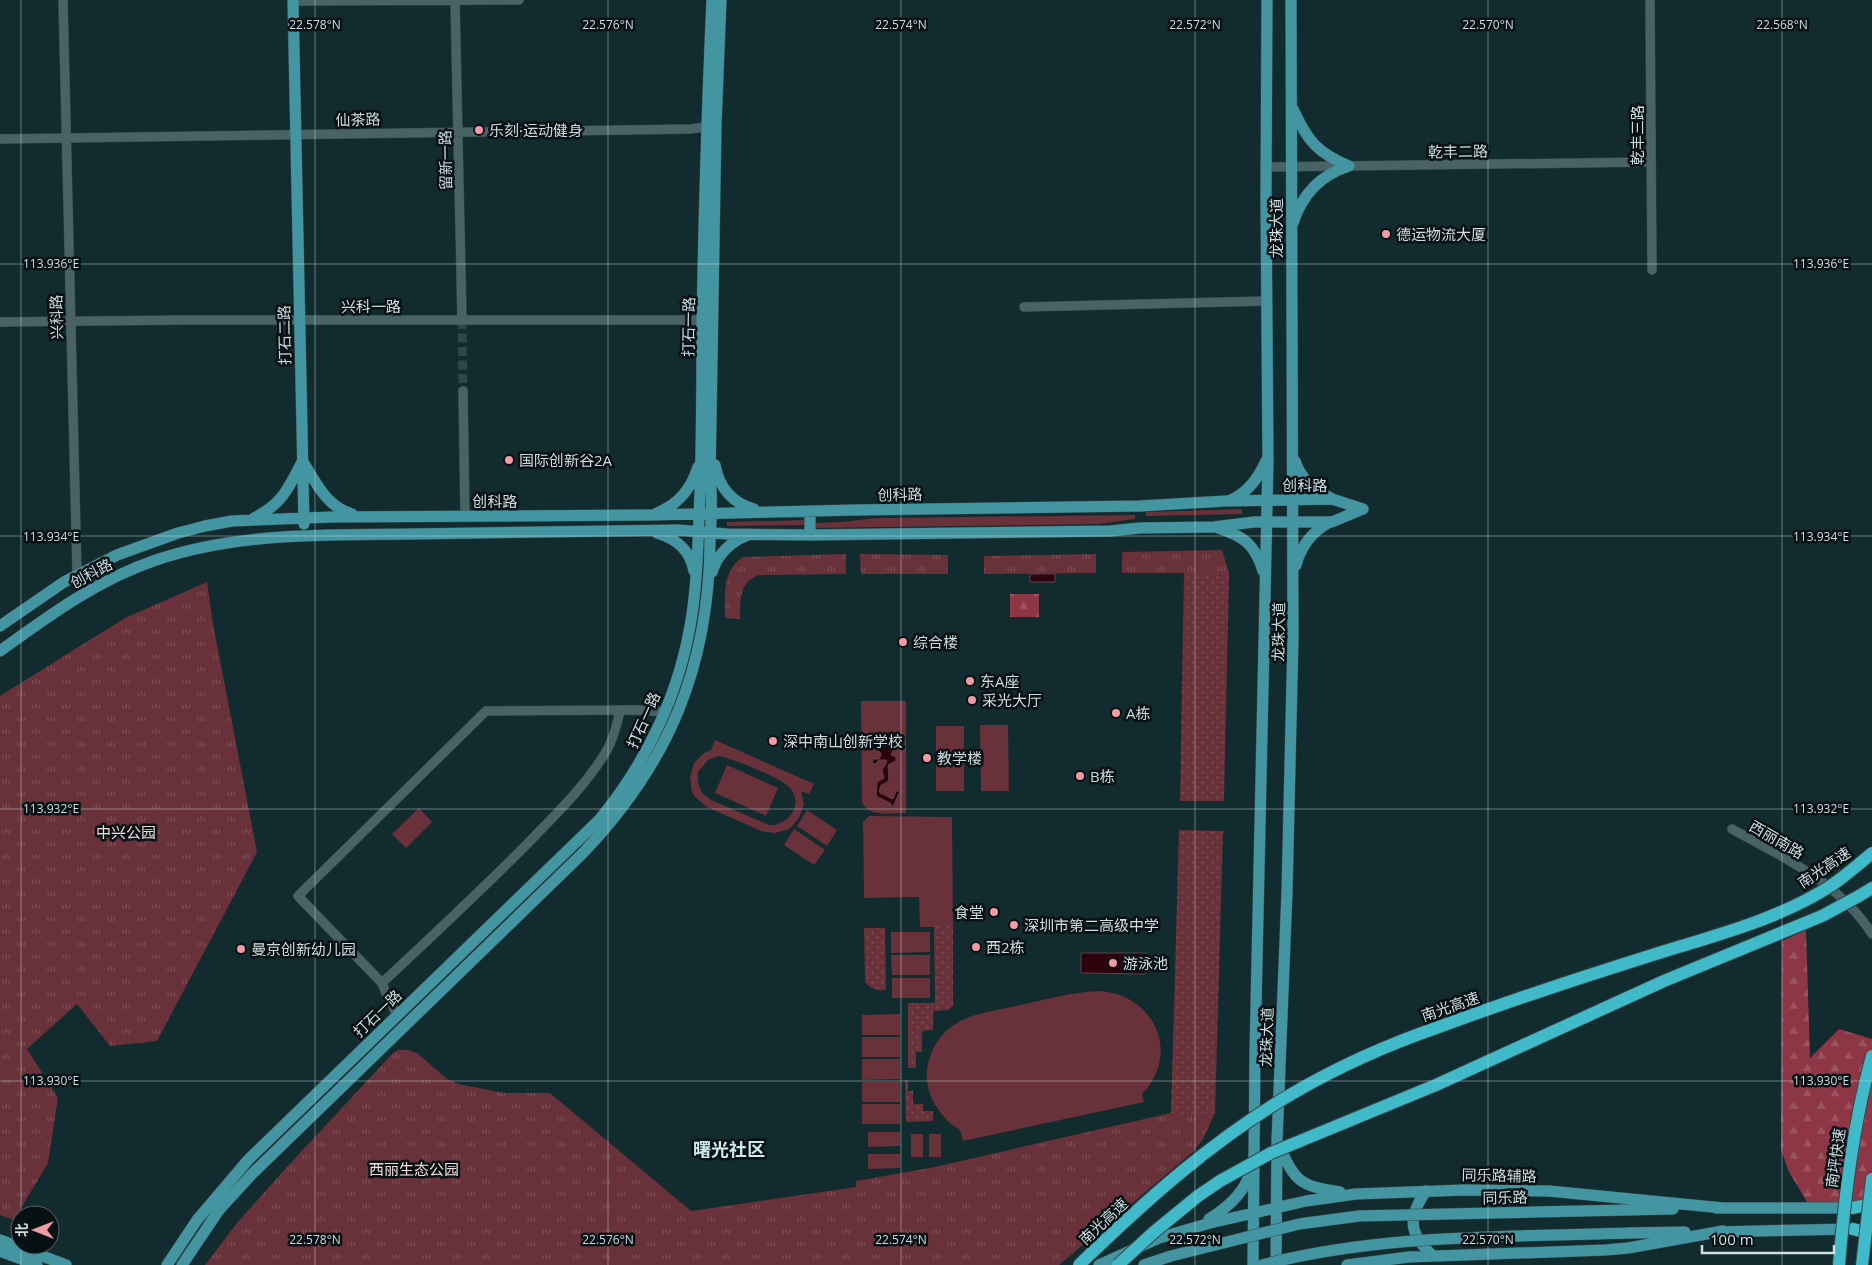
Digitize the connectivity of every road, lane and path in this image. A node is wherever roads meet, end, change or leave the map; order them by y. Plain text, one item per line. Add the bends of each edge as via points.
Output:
1 (63, 0) edge
2 (293, 0) edge
3 (519, 0) edge
4 (712, 0) edge
5 (721, 0) edge
6 (1267, 0) edge
7 (1291, 0) edge
8 (1650, 0) edge
9 (455, 1) edge
10 (1291, 105) junction
11 (711, 126) junction
12 (458, 131) junction
13 (294, 134) junction
14 (65, 138) junction
15 (0, 139) edge
16 (1651, 162) junction
17 (1349, 166) junction
18 (1266, 167) junction
19 (1291, 167) junction
20 (1291, 232) junction
21 (1652, 270) dead end
22 (1266, 301) junction
23 (1024, 307) dead end
24 (299, 320) junction
25 (462, 320) junction
26 (702, 320) junction
27 (70, 321) junction
28 (0, 322) edge
29 (712, 358) junction
30 (463, 391) tunnel mouth
31 (1292, 450) junction
32 (1268, 452) junction
33 (701, 456) junction
34 (302, 460) junction
35 (710, 478) junction
36 (1332, 499) junction
37 (1267, 500) junction
38 (1292, 500) junction
39 (1226, 501) junction
40 (1140, 506) junction
41 (810, 511) junction
42 (763, 512) junction
43 (712, 513) junction
44 (699, 514) junction
45 (650, 515) junction
46 (359, 516) junction
47 (465, 516) junction
48 (304, 518) junction
49 (249, 521) junction
50 (1267, 522) junction
51 (1292, 522) junction
52 (1332, 522) junction
53 (1214, 527) junction
54 (1140, 528) junction
55 (648, 531) junction
56 (698, 531) junction
57 (711, 532) junction
58 (752, 534) junction
59 (810, 535) junction
60 (304, 536) junction
61 (77, 574) junction
62 (1293, 574) junction
63 (709, 581) junction
64 (1265, 585) junction
65 (696, 586) junction
66 (0, 626) edge
67 (0, 651) edge
68 (620, 710) junction
69 (664, 712) junction
70 (1735, 830) dead end
71 (1872, 853) edge
72 (1872, 888) edge
73 (1872, 934) edge
74 (382, 983) junction
75 (396, 1015) junction
76 (1872, 1056) edge
77 (1277, 1141) junction
78 (1254, 1143) junction
79 (1872, 1179) edge
80 (1426, 1191) junction
81 (1356, 1194) junction
82 (1872, 1206) edge
83 (1276, 1208) junction
84 (1723, 1208) junction
85 (1852, 1208) joint
86 (1253, 1213) junction
87 (1197, 1227) junction
88 (1852, 1229) junction
89 (1872, 1229) edge
90 (1723, 1232) junction
91 (1872, 1234) edge
92 (0, 1240) edge
93 (0, 1250) edge
94 (175, 1250) junction
95 (1433, 1256) junction
96 (37, 1265) edge
97 (66, 1265) edge
98 (162, 1265) edge
99 (167, 1265) edge
100 (182, 1265) edge
101 (1079, 1265) edge
102 (1099, 1265) edge
103 (1118, 1265) edge
104 (1144, 1265) edge
105 (1253, 1265) edge
106 (1262, 1265) edge
107 (1276, 1265) edge
108 (1349, 1265) edge
109 (1839, 1265) edge
110 (1862, 1265) edge

1 - 14 street, 兴科路
2 - 9 street
2 - 13 main road, 打石二路
3 - 9 street
4 - 11 main road, 打石一路
5 - 11 main road, 打石一路
6 - 18 main road, 龙珠大道
7 - 10 main road, 龙珠大道
8 - 16 street, 乾丰三路
9 - 12 street, 留新一路
10 - 17 main road via 1315,147
10 - 19 main road, 龙珠大道
11 - 12 street, 仙茶路 via 690,129
11 - 26 main road, 打石一路
11 - 29 main road, 打石一路
12 - 13 street, 仙茶路
12 - 25 street, 留新一路
13 - 14 street, 仙茶路
13 - 24 main road, 打石二路
14 - 15 street, 仙茶路
14 - 27 street, 兴科路
16 - 17 street, 乾丰二路
16 - 21 street, 乾丰三路
17 - 19 street, 乾丰二路
17 - 20 main road via 1330,173 1311,190 1297,213
18 - 19 street, 乾丰二路
18 - 22 main road, 龙珠大道
19 - 20 main road, 龙珠大道
20 - 31 main road, 龙珠大道
22 - 23 street
22 - 32 main road, 龙珠大道
24 - 25 street, 兴科一路
24 - 27 street, 兴科一路
24 - 34 main road, 打石二路
25 - 26 street, 兴科一路
26 - 29 street
26 - 33 main road, 打石一路
27 - 28 street, 兴科一路
27 - 61 street, 兴科路
29 - 35 main road, 打石一路
30 - 47 street
31 - 36 main road via 1305,480
31 - 38 main road, 龙珠大道
32 - 37 main road, 龙珠大道
32 - 39 main road via 1251,485
33 - 44 main road, 打石一路
33 - 45 main road via 684,495 668,508
34 - 46 main road via 328,500
34 - 48 main road, 打石二路
34 - 49 main road via 281,499
35 - 42 main road via 715,465 729,495 743,506
35 - 43 main road, 打石一路
36 - 38 main road, 创科路
36 - 52 main road, 创科路 via 1363,509
37 - 38 main road, 创科路
37 - 39 main road, 创科路
37 - 50 main road, 龙珠大道
38 - 51 main road, 龙珠大道
39 - 40 main road, 创科路
40 - 41 main road, 创科路
40 - 54 main road
41 - 42 main road, 创科路
41 - 59 main road
42 - 43 main road, 创科路
43 - 44 main road, 创科路
43 - 57 main road, 打石一路
44 - 45 main road, 创科路
44 - 56 main road, 打石一路
45 - 47 main road, 创科路
46 - 47 main road, 创科路
46 - 48 main road, 创科路
48 - 49 main road, 创科路
48 - 60 main road, 打石二路
49 - 61 main road, 创科路 via 205,526 161,538
50 - 51 main road, 创科路
50 - 53 main road, 创科路
50 - 64 main road, 龙珠大道
51 - 52 main road, 创科路
51 - 62 main road, 龙珠大道
52 - 62 main road via 1305,544
53 - 54 main road, 创科路
53 - 64 main road via 1237,535 1249,544 1260,560
54 - 59 main road, 创科路
55 - 56 main road, 创科路
55 - 60 main road, 创科路
55 - 65 main road via 683,546 691,560
56 - 57 main road, 创科路
56 - 65 main road, 打石一路
57 - 58 main road, 创科路
57 - 63 main road, 打石一路
58 - 59 main road, 创科路
58 - 63 main road via 739,539 723,552
60 - 67 main road, 创科路 via 223,543 148,563 68,602
61 - 66 main road, 创科路
62 - 77 main road, 龙珠大道 via 1288,873
63 - 100 main road, 打石一路 via 699,649 677,716 653,764 611,823 252,1174 219,1210
64 - 78 main road, 龙珠大道
65 - 69 main road, 打石一路 via 686,646
68 - 69 street
68 - 74 street via 615,733 607,749 559,811 498,874
68 - 74 street via 486,711 298,896
69 - 75 main road, 打石一路 via 634,773 599,820
70 - 73 street, 西丽南路 via 1822,881 1862,918
71 - 101 highway, 南光高速, bridge via 1830,886 1786,909 1435,1028 1336,1070 1276,1103 1182,1171
72 - 103 highway, bridge via 1822,916 1664,982 1436,1085 1271,1153 1198,1196
74 - 75 street
75 - 94 main road, 打石一路 via 248,1160 210,1202
76 - 109 highway, 南坪快速, bridge via 1850,1162
77 - 81 main road via 1293,1173 1303,1183 1319,1190
77 - 83 main road, 龙珠大道
78 - 86 main road, 龙珠大道
78 - 87 main road via 1252,1164 1244,1187 1231,1204
79 - 110 highway, bridge
80 - 81 main road, 同乐路辅路
80 - 84 main road, 同乐路辅路 via 1558,1191
80 - 95 main road via 1415,1208 1413,1227 1420,1242
81 - 83 main road, 同乐路辅路
82 - 85 highway
83 - 86 main road, 同乐路辅路
83 - 107 main road, 龙珠大道
84 - 85 main road, 同乐路
84 - 104 main road, 同乐路, bridge via 1359,1216 1299,1224
86 - 87 main road, 同乐路辅路
86 - 105 main road, 龙珠大道
87 - 102 main road, 同乐路辅路 via 1159,1238
88 - 89 main road
88 - 90 main road
88 - 91 highway
90 - 95 main road via 1605,1250
90 - 106 main road, bridge via 1397,1242 1327,1251
92 - 97 main road
93 - 96 main road
94 - 98 main road
94 - 99 main road, 打石一路
95 - 108 main road

